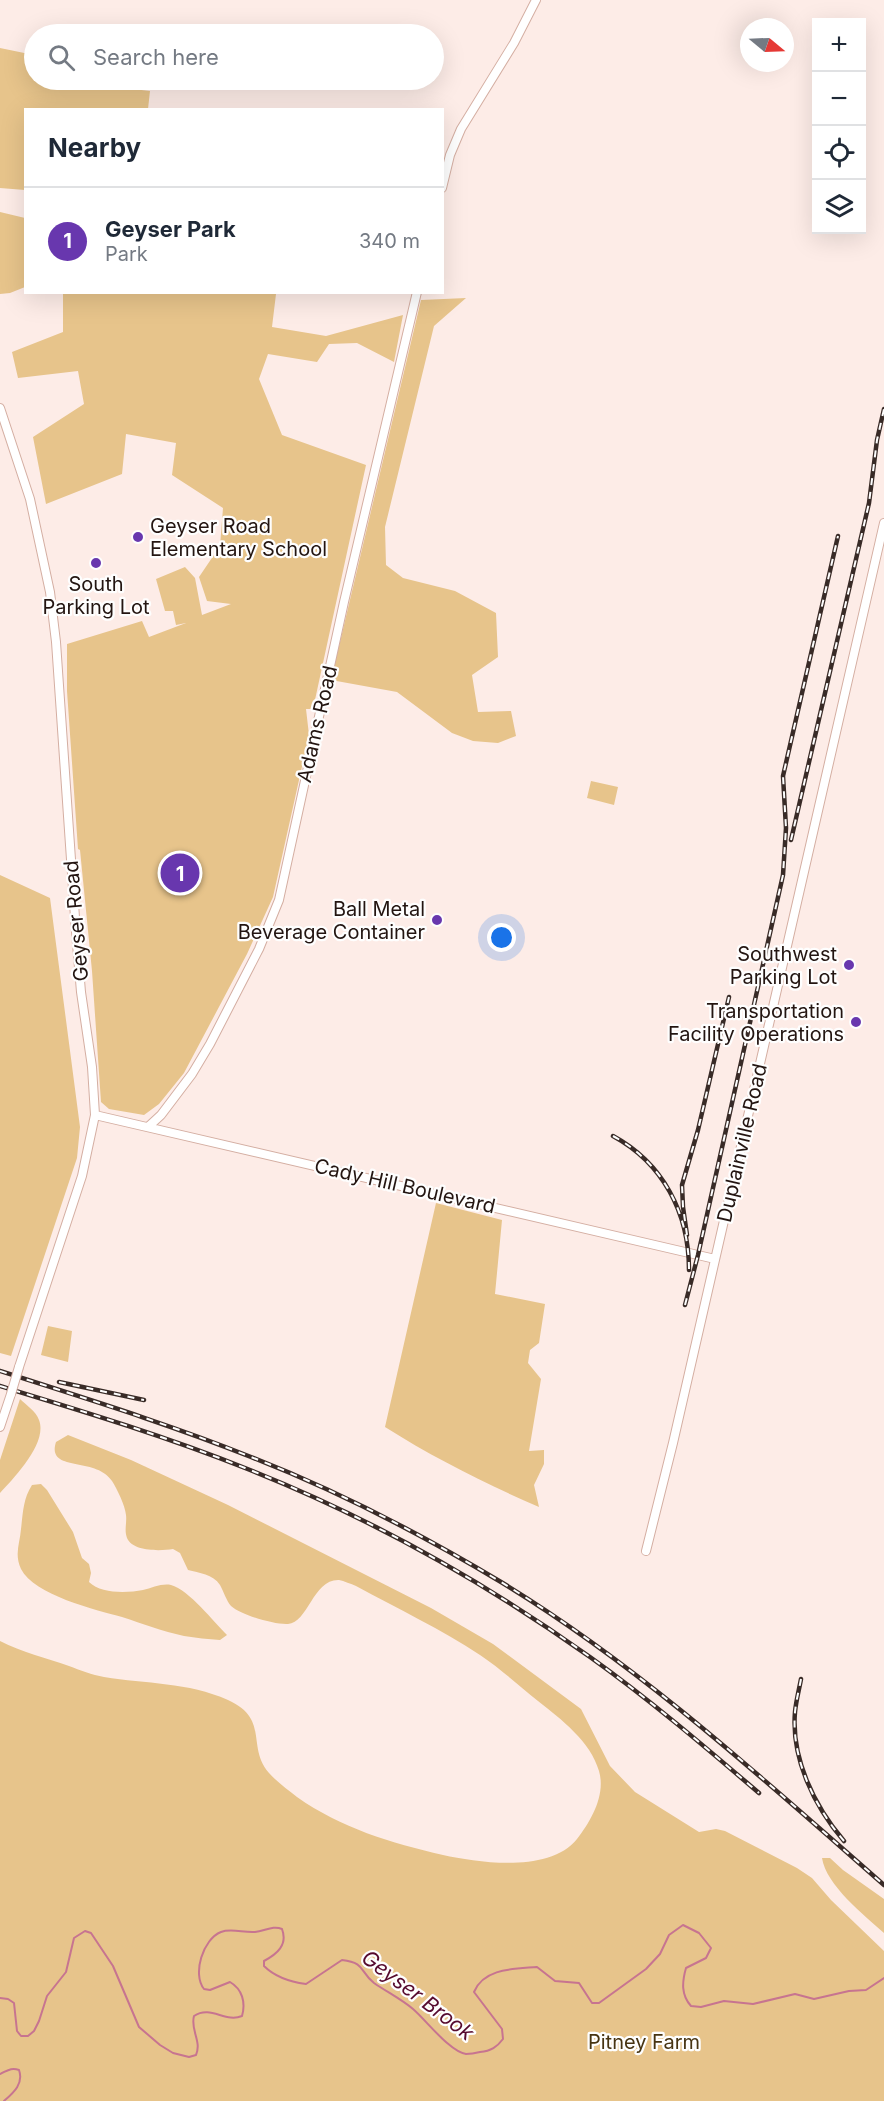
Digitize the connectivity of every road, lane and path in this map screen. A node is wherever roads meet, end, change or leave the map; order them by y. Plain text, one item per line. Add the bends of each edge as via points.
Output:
1 (536, 0) edge
2 (444, 180) edge
3 (417, 294) edge
4 (0, 408) edge
5 (884, 523) edge
6 (95, 1115) junction
7 (148, 1127) junction
8 (715, 1259) junction
9 (0, 1427) edge
10 (646, 1551) dead end

1 - 2 street via 514,44 461,129
3 - 7 street, Adams Road via 279,900 259,949 210,1044 192,1074
4 - 6 street, Geyser Road via 30,499 50,592 81,992
5 - 8 street, Duplainville Road
6 - 7 street, Cady Hill Boulevard
6 - 9 street, Geyser Road, bridge via 82,1176
7 - 8 street, Cady Hill Boulevard
8 - 10 street, Duplainville Road

